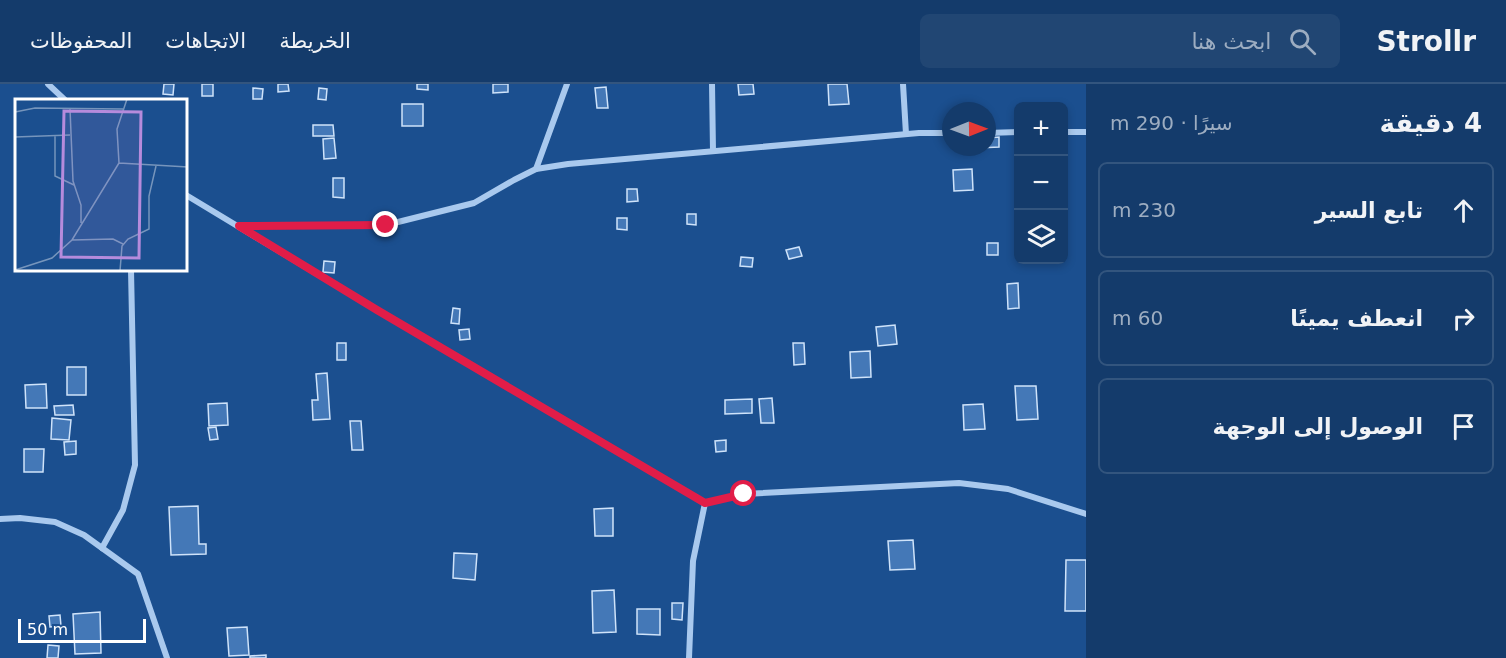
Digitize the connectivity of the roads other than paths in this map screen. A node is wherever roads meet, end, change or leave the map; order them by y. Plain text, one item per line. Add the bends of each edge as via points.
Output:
1 (48, 84) edge
2 (567, 84) edge
3 (712, 84) edge
4 (903, 84) edge
5 (64, 99) edge
6 (1014, 132) edge
7 (1068, 132) edge
8 (1086, 132) edge
9 (942, 133) edge
10 (996, 133) edge
11 (906, 134) junction
12 (713, 151) junction
13 (536, 169) junction
14 (188, 196) edge
15 (239, 226) junction
16 (131, 272) edge
17 (705, 503) junction
18 (1086, 514) edge
19 (0, 519) edge
20 (102, 548) junction
21 (167, 658) edge
22 (689, 658) edge

1 - 5 street
2 - 13 street
3 - 12 street
4 - 11 street
6 - 10 street
7 - 8 street
9 - 11 street
11 - 12 street
12 - 13 street
13 - 15 street via 474,203 386,225
14 - 15 street
15 - 17 street
16 - 20 street via 135,465 123,510
17 - 18 street via 744,494 959,483 1008,489
17 - 22 street via 693,561
19 - 20 street via 55,522
20 - 21 street via 138,574

